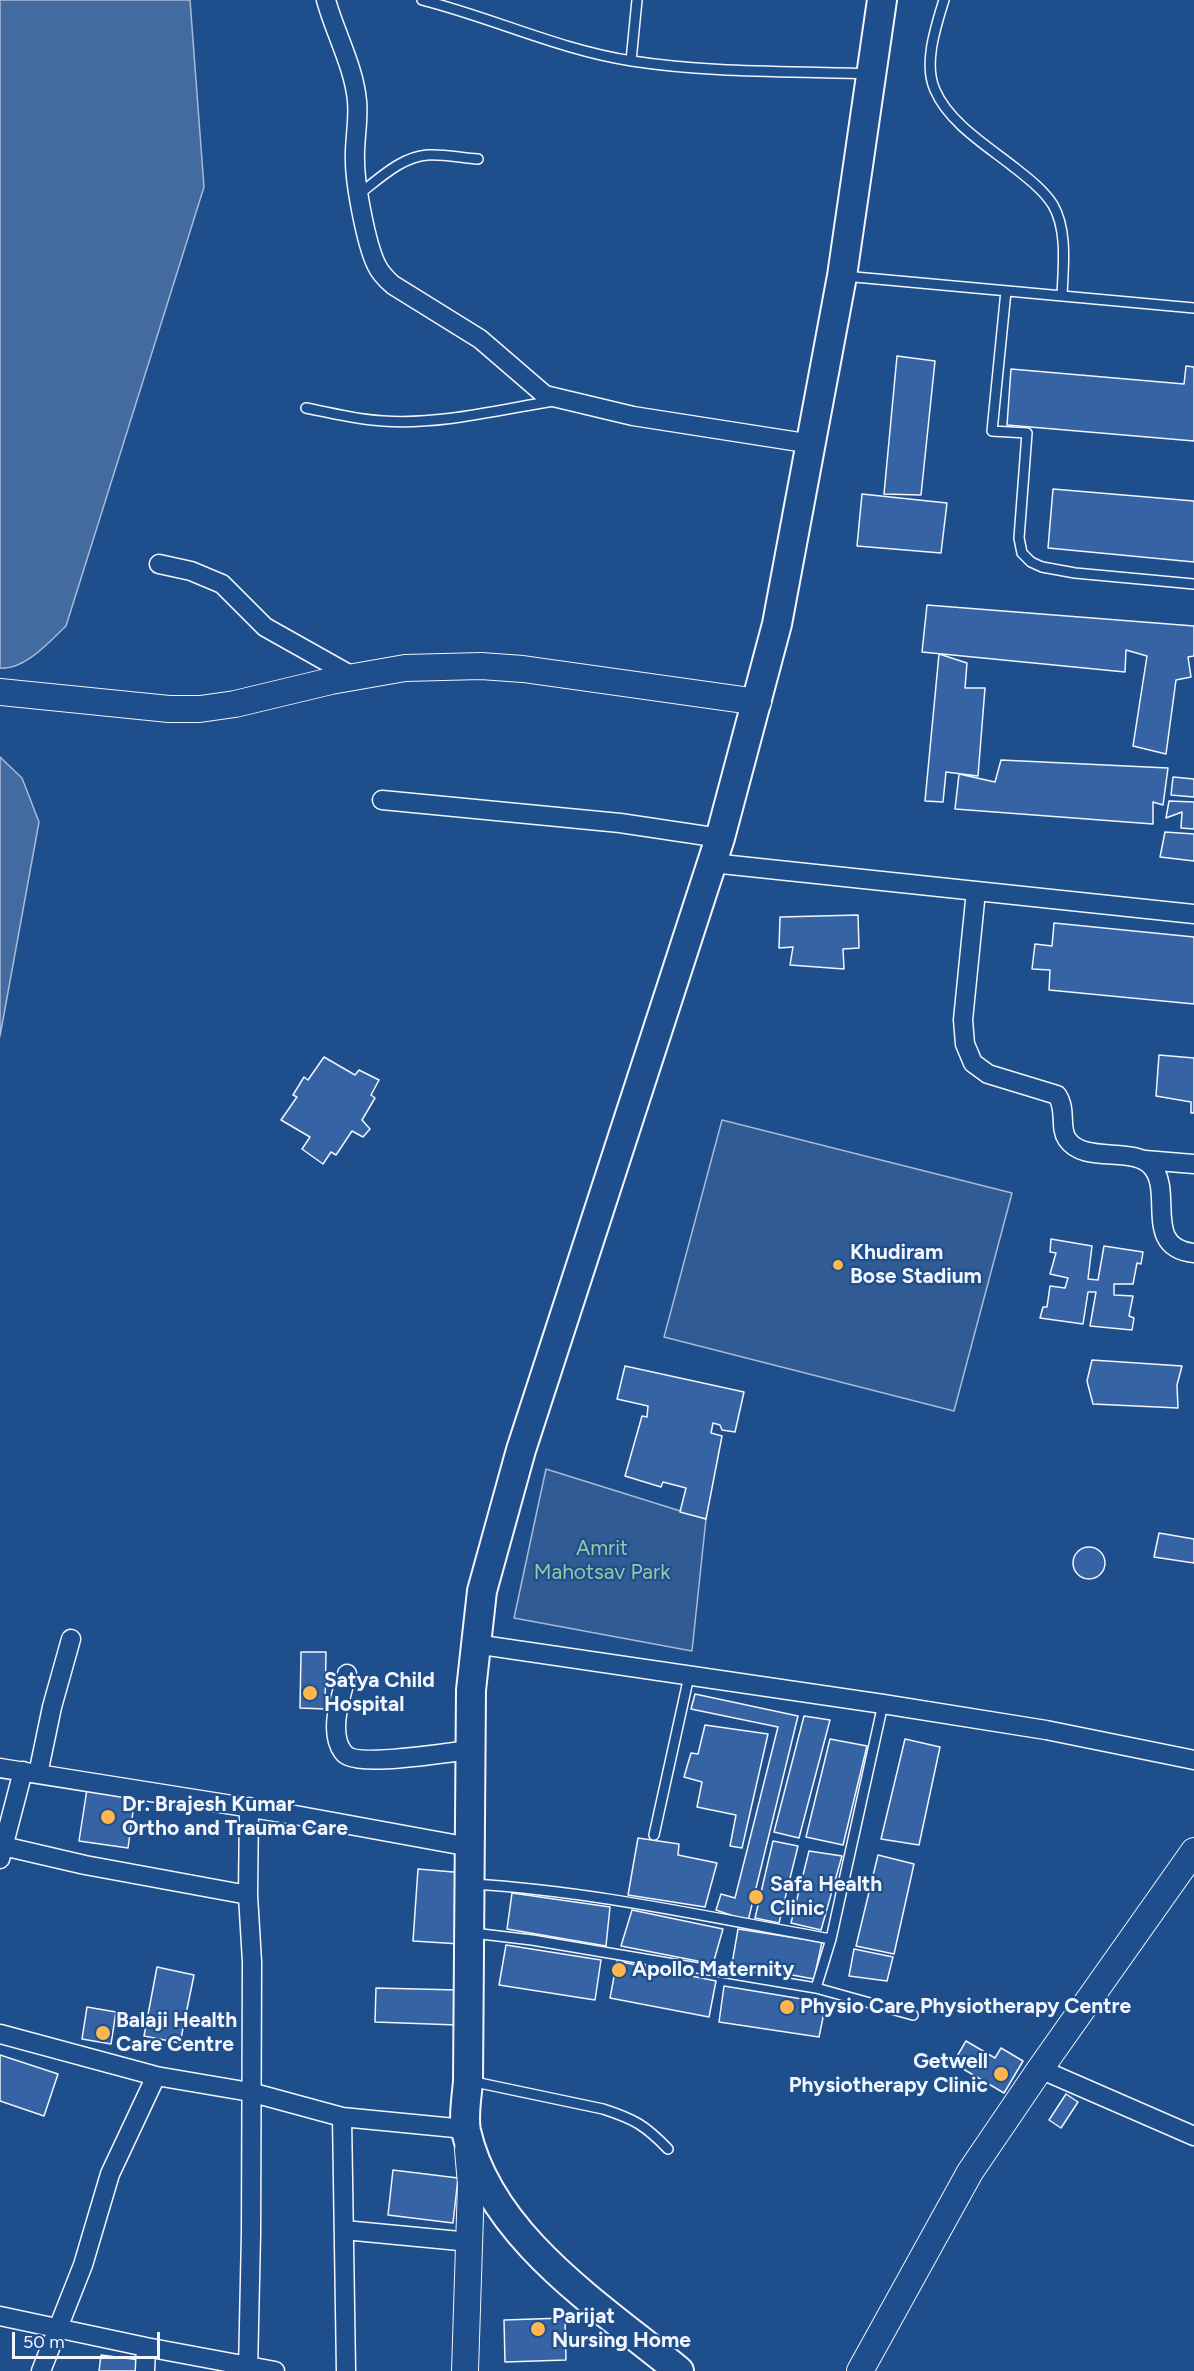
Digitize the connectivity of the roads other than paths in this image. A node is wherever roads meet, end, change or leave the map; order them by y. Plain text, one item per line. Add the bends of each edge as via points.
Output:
1 (326, 0) edge
2 (422, 0) edge
3 (637, 0) edge
4 (882, 0) edge
5 (944, 0) edge
6 (632, 61) junction
7 (871, 74) junction
8 (478, 159) dead end
9 (359, 194) junction
10 (842, 276) junction
11 (1006, 291) junction
12 (1062, 296) junction
13 (1194, 308) edge
14 (558, 400) junction
15 (306, 408) dead end
16 (812, 444) junction
17 (159, 564) dead end
18 (1194, 584) edge
19 (354, 677) junction
20 (0, 692) edge
21 (758, 702) junction
22 (382, 800) dead end
23 (716, 851) junction
24 (976, 891) junction
25 (1194, 914) edge
26 (1145, 1160) junction
27 (1194, 1164) edge
28 (1194, 1253) edge
29 (71, 1639) dead end
30 (475, 1644) junction
31 (347, 1674) dead end
32 (689, 1676) junction
33 (883, 1704) junction
34 (471, 1750) junction
35 (1194, 1760) edge
36 (0, 1768) edge
37 (31, 1773) junction
38 (249, 1807) junction
39 (654, 1835) dead end
40 (470, 1847) junction
41 (1194, 1851) edge
42 (2, 1853) edge
43 (469, 1884) junction
44 (248, 1895) junction
45 (469, 1932) junction
46 (831, 1939) junction
47 (816, 1988) junction
48 (913, 2015) dead end
49 (0, 2034) edge
50 (1040, 2069) junction
51 (156, 2076) junction
52 (468, 2081) junction
53 (250, 2092) junction
54 (342, 2117) junction
55 (465, 2129) junction
56 (1194, 2136) edge
57 (668, 2149) dead end
58 (344, 2230) junction
59 (470, 2242) junction
60 (0, 2316) edge
61 (58, 2327) junction
62 (146, 2347) junction
63 (248, 2369) edge
64 (40, 2371) edge
65 (145, 2371) edge
66 (275, 2371) edge
67 (346, 2371) edge
68 (465, 2371) edge
69 (679, 2371) edge
70 (860, 2371) edge

1 - 9 street via 357,99 354,159
2 - 6 lane via 580,50
3 - 6 lane
4 - 7 main road
5 - 12 lane via 932,47 934,89 958,121 1040,190 1053,206 1063,250
6 - 7 lane via 685,67
7 - 10 main road
8 - 9 lane via 427,155 415,158
9 - 14 street via 371,248 382,275 480,339 534,387
10 - 11 lane
10 - 16 main road
11 - 12 lane
11 - 18 lane via 992,431 1026,433 1019,522 1022,553 1042,567 1075,573
12 - 13 lane
14 - 15 lane via 414,422 358,419
14 - 16 street
16 - 21 main road
17 - 19 street via 190,570 222,584 265,627
19 - 20 main road via 200,709
19 - 21 main road via 405,668 481,666
21 - 23 main road
22 - 23 street via 620,823
23 - 24 street
23 - 30 main road via 521,1450 482,1591
24 - 25 street
24 - 26 street via 963,1020 965,1044 973,1063 988,1074 1057,1095 1062,1103 1066,1138 1073,1145
26 - 27 street
26 - 28 street via 1158,1178 1165,1236 1176,1246
29 - 37 street
30 - 32 street
30 - 34 main road
31 - 34 street via 337,1732 339,1745 349,1758 387,1759
32 - 33 street
32 - 39 lane
33 - 35 street via 1065,1733
33 - 46 lane
34 - 40 main road
36 - 37 street
37 - 38 street
37 - 42 street
38 - 40 street
38 - 44 street
40 - 43 main road
41 - 50 main road
42 - 44 street
43 - 45 main road
43 - 46 lane via 596,1896
44 - 53 street via 252,1962
45 - 47 lane
45 - 52 main road
46 - 47 lane
47 - 48 lane
49 - 51 street
50 - 56 street
50 - 70 main road via 970,2172
51 - 53 street
51 - 61 street via 110,2174 83,2265
52 - 55 main road
52 - 57 lane via 621,2115 638,2121
53 - 54 street
53 - 63 street
54 - 55 street
54 - 58 street
55 - 59 main road via 471,2184
55 - 69 main road via 477,2166 508,2220 564,2276
58 - 59 street
58 - 67 street
59 - 68 main road
60 - 61 street
61 - 62 street
61 - 64 street
62 - 63 street
62 - 65 street
63 - 66 street

